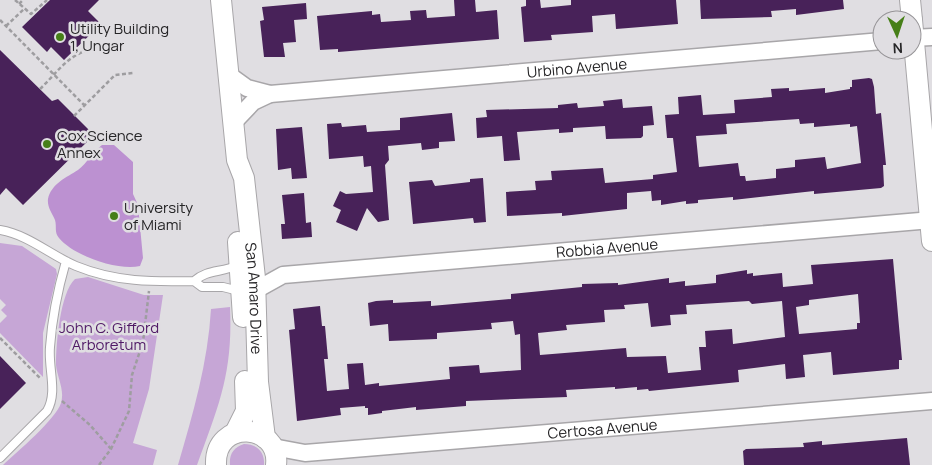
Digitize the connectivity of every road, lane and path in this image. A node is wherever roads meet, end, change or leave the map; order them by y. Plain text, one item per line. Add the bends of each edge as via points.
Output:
1 (14, 0) edge
2 (23, 0) edge
3 (47, 0) edge
4 (220, 1) edge
5 (19, 4) junction
6 (24, 9) junction
7 (0, 20) edge
8 (6, 26) junction
9 (872, 42) edge
10 (91, 50) dead end
11 (918, 60) edge
12 (134, 73) dead end
13 (54, 75) junction
14 (229, 75) junction
15 (40, 89) dead end
16 (270, 94) junction
17 (84, 105) junction
18 (74, 116) dead end
19 (234, 122) junction
20 (931, 220) edge
21 (0, 230) edge
22 (932, 242) edge
23 (66, 260) junction
24 (283, 275) junction
25 (246, 278) junction
26 (194, 281) junction
27 (150, 282) junction
28 (0, 338) edge
29 (53, 392) junction
30 (932, 401) edge
31 (235, 433) junction
32 (111, 449) junction
33 (271, 450) edge
34 (0, 458) edge
35 (99, 465) edge
36 (216, 465) edge

1 - 5 path
2 - 5 path
3 - 6 path via 31,14
4 - 14 street, San Amaro Drive
5 - 6 path
6 - 8 path
7 - 8 path
8 - 13 path
9 - 16 street, Urbino Avenue
10 - 13 path via 77,53
11 - 20 street
12 - 17 path via 115,75
13 - 15 path
13 - 17 path
14 - 16 street, Urbino Avenue via 247,88
14 - 19 street, San Amaro Drive
16 - 19 street, Urbino Avenue via 254,102
17 - 18 path
19 - 25 street, San Amaro Drive via 237,160 244,178
20 - 22 street
20 - 24 street, Robbia Avenue
21 - 23 lane via 42,246
23 - 27 lane via 101,275
23 - 29 lane via 58,289 48,366
24 - 25 street, Robbia Avenue
24 - 25 street, Robbia Avenue
25 - 26 lane via 223,286 202,287
25 - 26 lane via 223,271 204,273
25 - 31 street, San Amaro Drive via 246,404 244,418
25 - 33 street, San Amaro Drive via 256,312 258,382
26 - 27 lane
27 - 32 path via 143,342 132,375 129,411
28 - 29 path
29 - 32 path
29 - 34 lane via 53,402 47,411
30 - 33 street, Certosa Avenue via 305,453
31 - 33 street via 248,431
31 - 36 street, San Amaro Drive via 220,445
32 - 35 path

